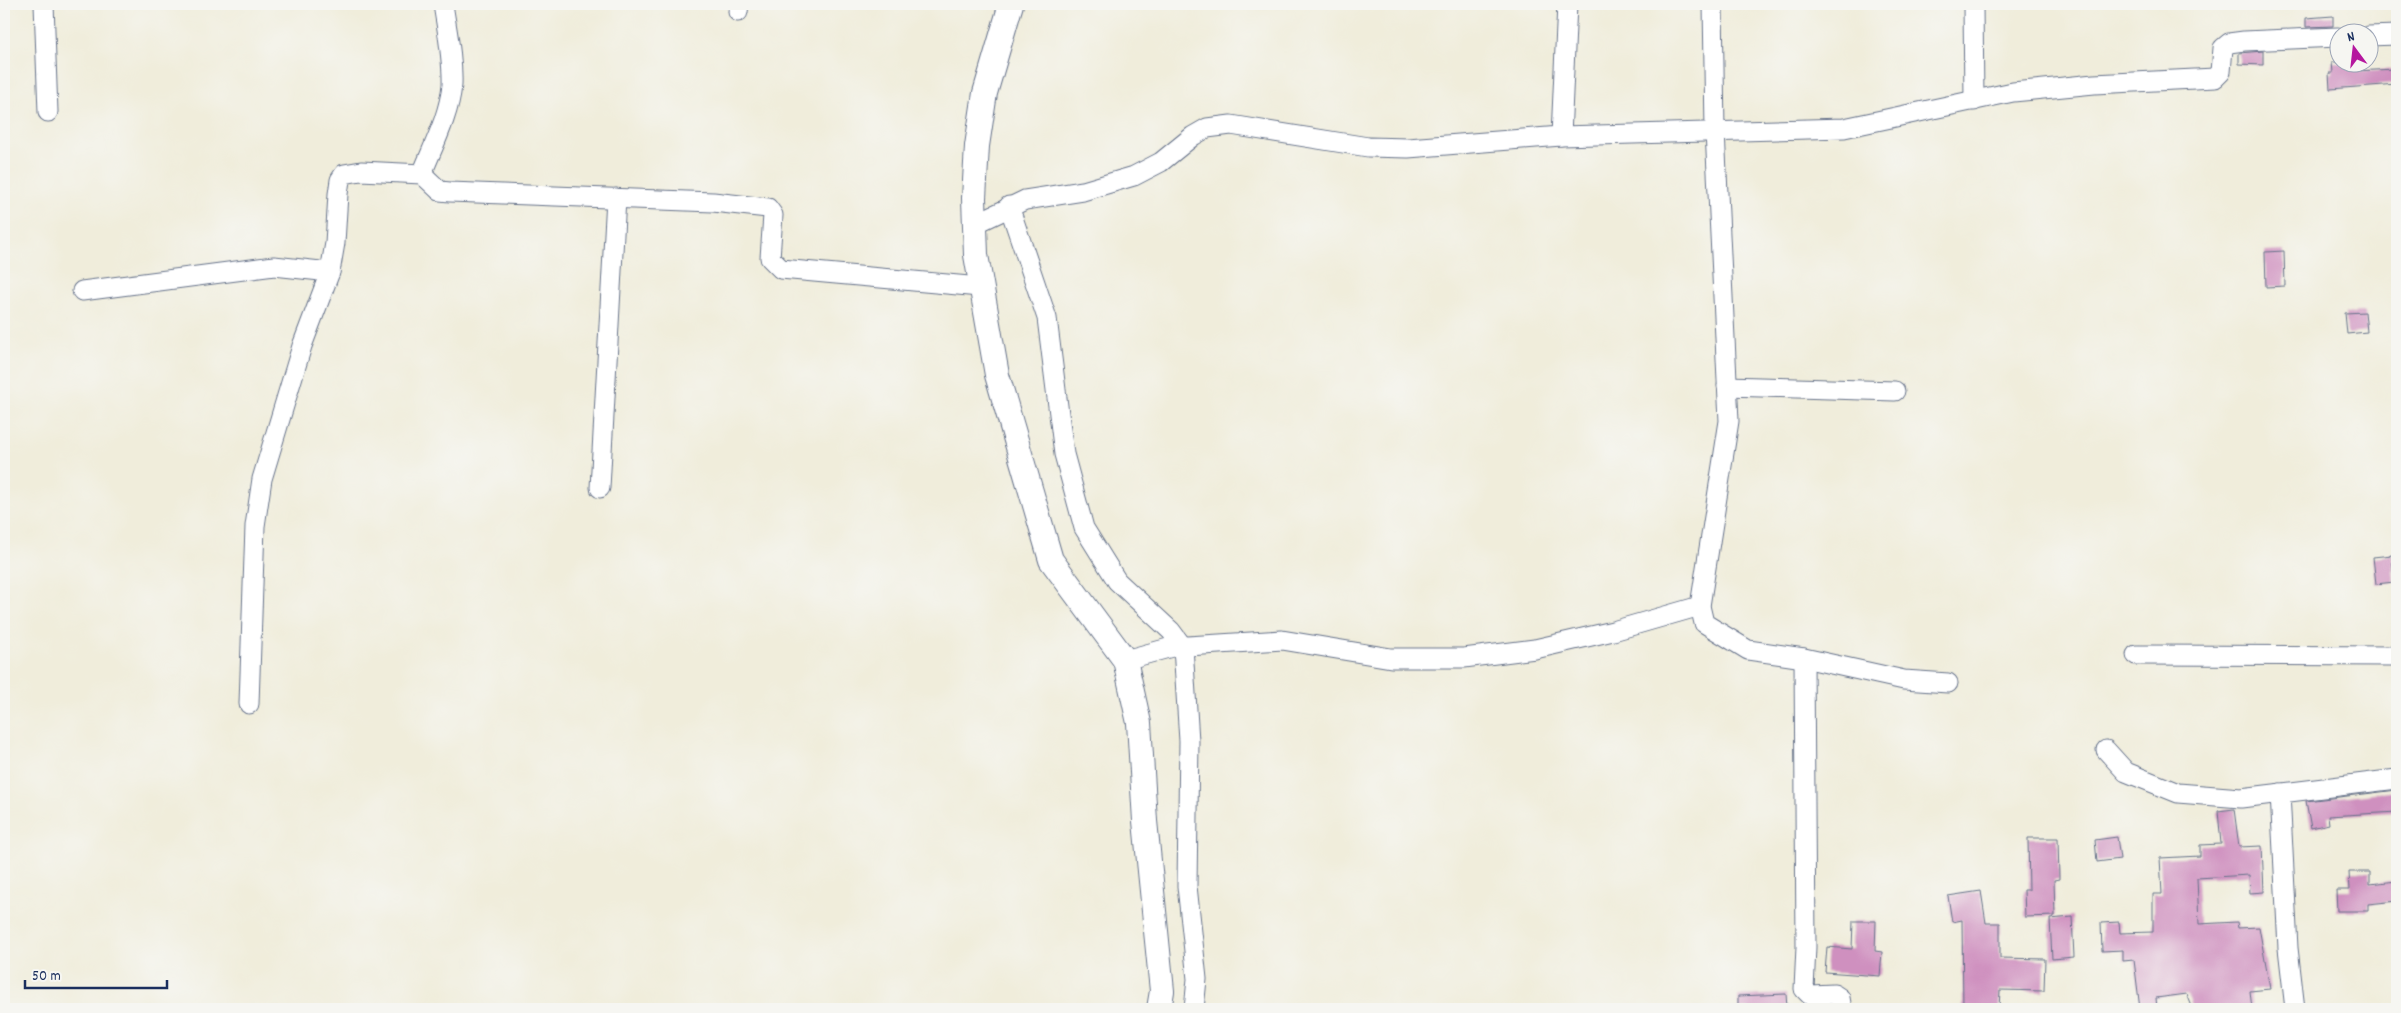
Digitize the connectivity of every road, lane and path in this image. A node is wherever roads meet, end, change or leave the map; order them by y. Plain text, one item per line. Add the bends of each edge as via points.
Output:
1 (44, 4) edge
2 (443, 4) edge
3 (1011, 4) edge
4 (1567, 4) edge
5 (1713, 4) edge
6 (1973, 4) edge
7 (2397, 35) edge
8 (2378, 36) edge
9 (2328, 37) edge
10 (1974, 101) junction
11 (48, 112) dead end
12 (1715, 131) junction
13 (1561, 136) junction
14 (422, 174) junction
15 (616, 198) junction
16 (1008, 206) junction
17 (975, 224) junction
18 (330, 272) junction
19 (980, 287) junction
20 (82, 291) dead end
21 (1727, 386) junction
22 (1895, 391) dead end
23 (600, 488) dead end
24 (1700, 606) junction
25 (1183, 647) junction
26 (2136, 655) dead end
27 (2397, 656) edge
28 (1804, 658) junction
29 (1125, 660) junction
30 (1948, 683) dead end
31 (249, 704) dead end
32 (2106, 750) dead end
33 (2397, 779) edge
34 (2280, 794) junction
35 (1159, 1009) edge
36 (1194, 1009) edge
37 (1842, 1009) edge
38 (2295, 1009) edge

1 - 11 street
2 - 14 street via 452,86 448,107
3 - 17 street via 985,93 977,146
4 - 13 street
5 - 12 street
6 - 10 street
7 - 8 street
9 - 10 street via 2229,43 2223,48 2221,72 2214,78 2051,87
10 - 12 street via 1844,128
12 - 13 street
12 - 21 street
13 - 16 street via 1368,148 1231,125 1207,128 1161,162 1134,176 1083,191 1025,200
14 - 15 street via 440,191
14 - 18 street via 344,174 340,180
15 - 19 street via 768,208 773,215 770,258 781,269
15 - 23 street
16 - 17 street
16 - 25 street via 1047,318 1064,454 1084,528 1117,581 1171,631
17 - 19 street
18 - 20 street via 274,266
18 - 31 street via 302,346 262,479 255,526
19 - 29 street via 997,375 1051,560
21 - 22 street
21 - 24 street via 1729,421
24 - 25 street via 1535,648 1464,658 1391,658 1282,640
24 - 28 street via 1704,623 1748,650
25 - 29 street
25 - 36 street via 1189,741 1187,886 1197,979
26 - 27 street
28 - 30 street via 1904,680
28 - 37 street via 1804,989 1810,995 1834,994 1840,998
29 - 35 street via 1139,723 1162,991
32 - 34 street via 2126,772 2178,793 2241,798
33 - 34 street
34 - 38 street via 2288,948

